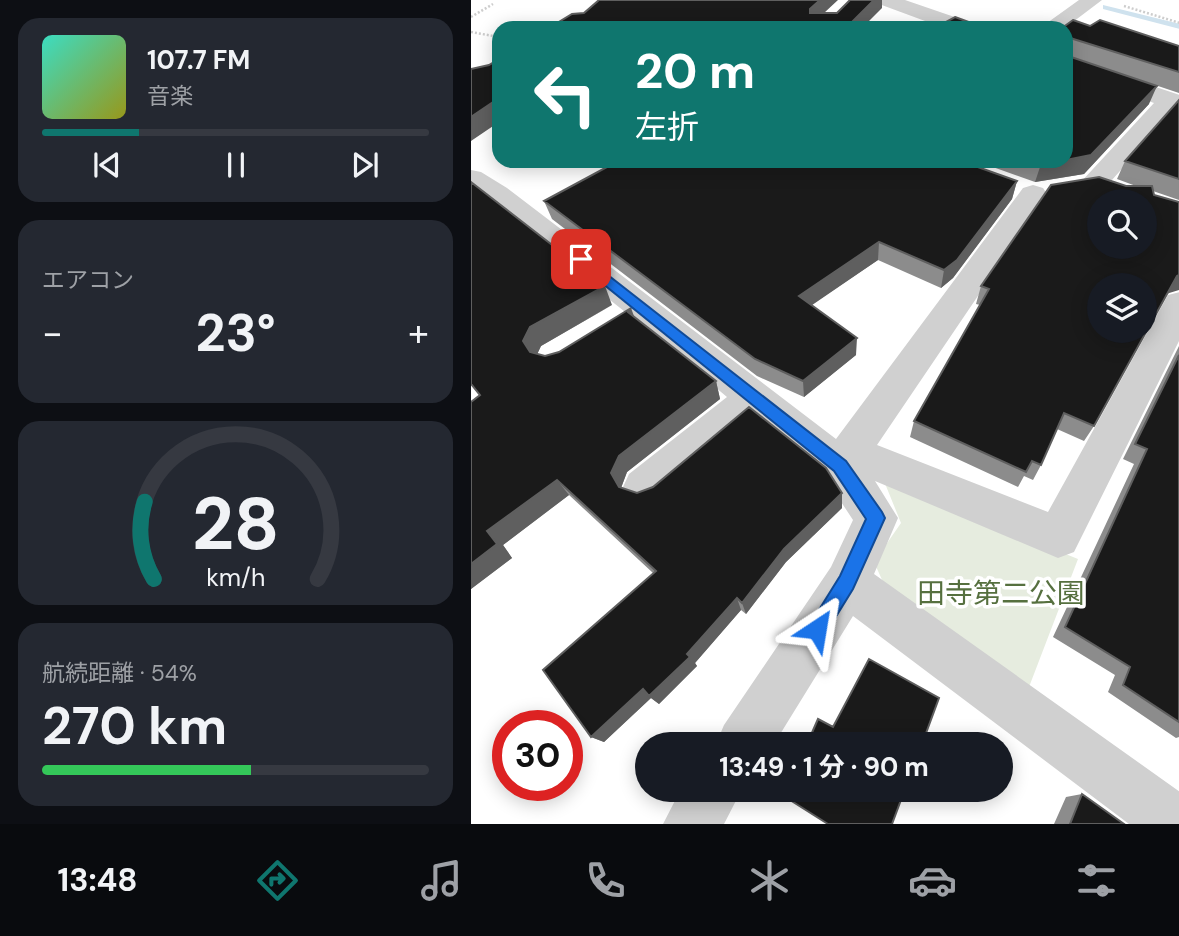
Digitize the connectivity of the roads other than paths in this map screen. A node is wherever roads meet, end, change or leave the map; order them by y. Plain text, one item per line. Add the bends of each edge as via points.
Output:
1 (886, 0) edge
2 (1092, 0) edge
3 (932, 21) edge
4 (1061, 21) edge
5 (1073, 66) edge
6 (1174, 102) edge
7 (471, 178) edge
8 (1179, 304) edge
9 (754, 397) junction
10 (840, 466) junction
11 (644, 487) edge
12 (847, 583) junction
13 (751, 732) edge
14 (706, 802) edge
15 (692, 824) edge
16 (1176, 824) edge

1 - 3 street
2 - 4 street
5 - 6 street
6 - 10 street via 1063,188
7 - 9 street via 497,194 625,315
8 - 10 street via 1058,537 879,463
9 - 10 street
9 - 11 street
10 - 12 street via 876,518
12 - 13 street
12 - 16 street
14 - 15 street

